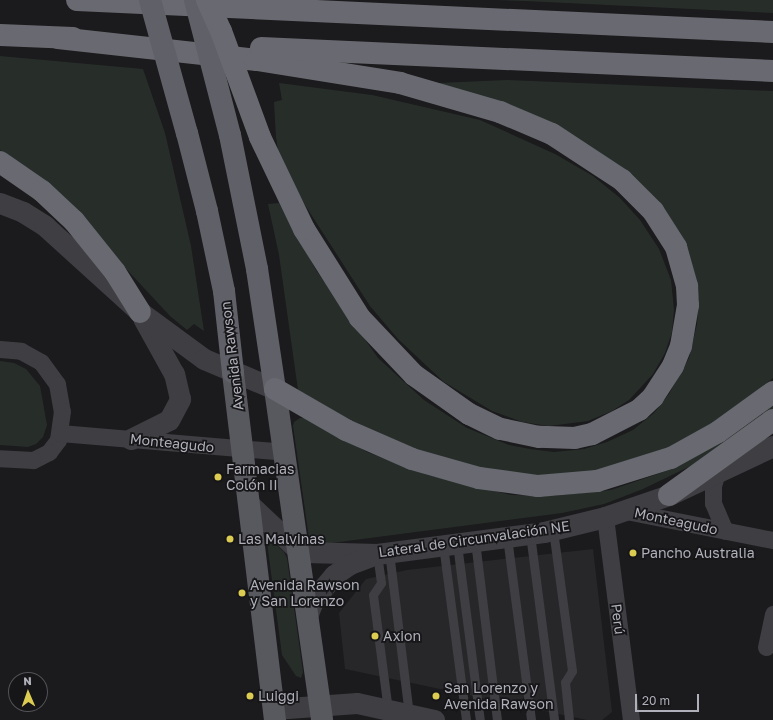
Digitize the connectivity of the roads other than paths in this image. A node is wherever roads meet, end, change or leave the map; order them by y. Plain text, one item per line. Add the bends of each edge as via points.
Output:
1 (77, 0) edge
2 (150, 0) edge
3 (194, 0) edge
4 (208, 0) edge
5 (279, 9) junction
6 (773, 32) edge
7 (0, 35) edge
8 (58, 38) junction
9 (773, 71) edge
10 (0, 162) edge
11 (0, 203) edge
12 (140, 312) junction
13 (0, 349) edge
14 (234, 373) junction
15 (275, 389) junction
16 (773, 392) edge
17 (773, 420) edge
18 (60, 433) junction
19 (131, 439) junction
20 (773, 446) edge
21 (243, 450) junction
22 (284, 452) junction
23 (0, 458) edge
24 (720, 464) junction
25 (669, 495) joint
26 (249, 504) junction
27 (626, 511) junction
28 (606, 517) junction
29 (553, 530) junction
30 (725, 531) junction
31 (530, 534) junction
32 (507, 537) junction
33 (773, 540) edge
34 (458, 543) junction
35 (297, 549) junction
36 (383, 553) junction
37 (773, 614) edge
38 (307, 616) junction
39 (766, 647) dead end
40 (388, 710) junction
41 (320, 713) edge
42 (275, 715) edge
43 (409, 715) junction
44 (434, 720) edge
45 (466, 720) edge
46 (480, 720) edge
47 (497, 720) edge
48 (531, 720) edge
49 (554, 720) edge
50 (570, 720) edge
51 (630, 720) edge

1 - 5 highway
2 - 14 highway, Avenida Rawson, bridge via 208,211 224,291
3 - 15 highway, bridge via 230,135 257,269
4 - 5 highway
4 - 8 highway, bridge via 260,137 304,229 360,318 414,375 468,414 500,429 558,439 592,434 639,410 653,397 673,366 682,346 688,305 687,286 676,247 653,211 622,180 552,134 493,110 400,83 257,60
5 - 6 highway
7 - 8 highway
8 - 9 highway
10 - 12 highway via 42,191 74,222 115,272
11 - 12 street via 23,212 45,226
12 - 14 street via 204,360
12 - 19 street via 174,374 180,399 169,420
13 - 18 street via 30,355 51,372 61,397
14 - 15 street
14 - 21 main road, Avenida Rawson
15 - 16 highway via 346,430 412,459 484,479 538,486 597,481 671,458 718,432
15 - 22 main road
17 - 24 highway
18 - 19 street, Monteagudo
18 - 23 street via 54,447 44,457 33,460
19 - 21 street, Monteagudo
20 - 24 street
21 - 22 street, Monteagudo
21 - 26 main road, Avenida Rawson
22 - 35 main road
24 - 25 highway
24 - 30 street, Monteagudo via 713,503
25 - 27 street, Lateral de Circunvalación NE
26 - 35 street, Lateral de Circunvalación NE
26 - 42 main road, Avenida Rawson
27 - 28 street, Lateral de Circunvalación NE
27 - 30 street, Monteagudo
28 - 29 street, Lateral de Circunvalación NE
28 - 51 street, Perú
29 - 31 street, Lateral de Circunvalación NE
29 - 50 lane via 572,671 565,682
30 - 33 street, Monteagudo
31 - 32 street, Lateral de Circunvalación NE
31 - 49 lane
32 - 34 street, Lateral de Circunvalación NE
32 - 48 lane
34 - 36 street, Lateral de Circunvalación NE
34 - 45 lane
34 - 46 lane
34 - 47 lane
35 - 36 street, Lateral de Circunvalación NE via 311,554
35 - 38 main road
36 - 38 street via 350,564 334,575 314,599
36 - 40 lane via 381,583 373,595
36 - 43 lane
37 - 39 street
38 - 41 main road
40 - 41 street via 357,703
40 - 43 street
41 - 42 street
43 - 44 street

